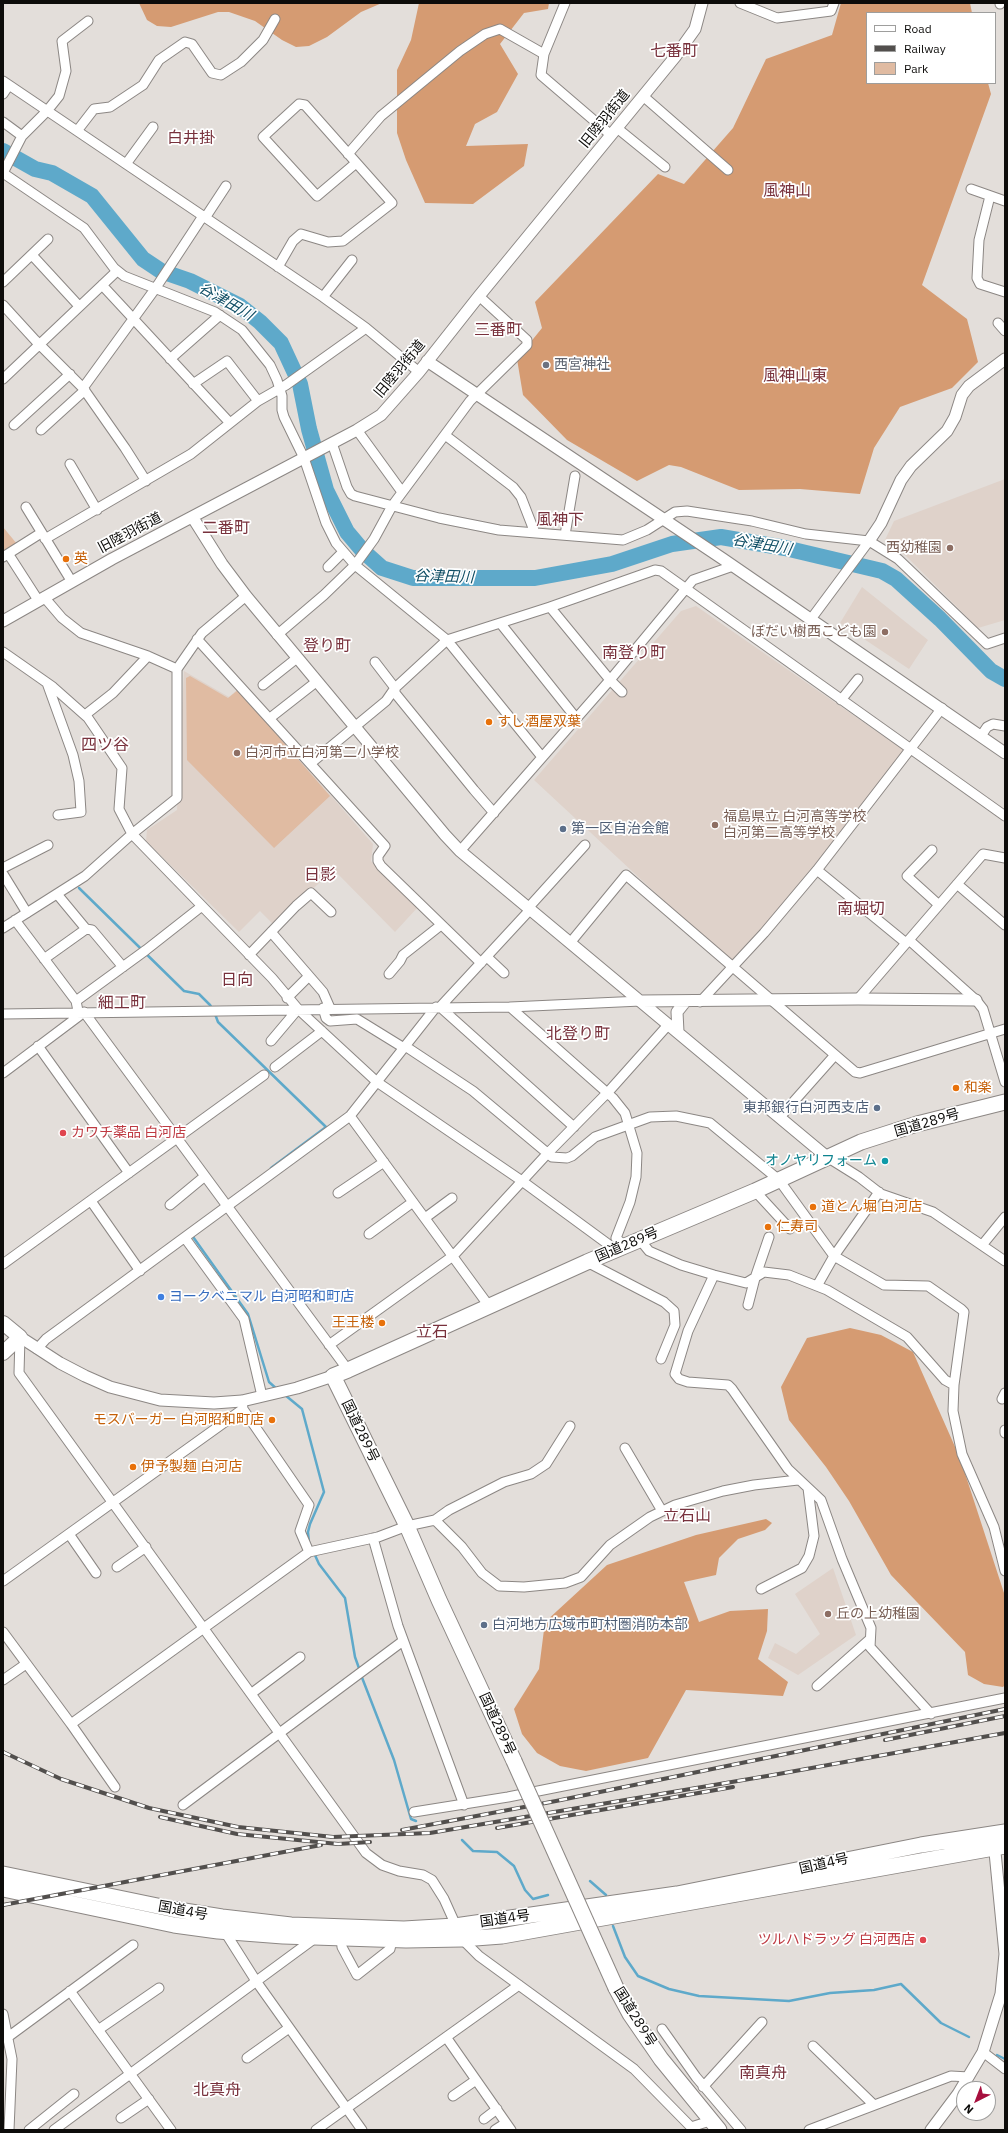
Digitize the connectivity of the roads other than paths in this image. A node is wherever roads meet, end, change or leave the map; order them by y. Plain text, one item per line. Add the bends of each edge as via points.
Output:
1 (565, 3) edge
2 (702, 3) edge
3 (740, 3) edge
4 (834, 3) edge
5 (276, 19) dead end
6 (88, 21) dead end
7 (544, 54) junction
8 (6, 83) edge
9 (3, 94) edge
10 (643, 96) junction
11 (47, 111) junction
12 (3, 122) edge
13 (153, 127) dead end
14 (77, 131) junction
15 (614, 132) junction
16 (21, 139) junction
17 (348, 154) junction
18 (356, 163) junction
19 (126, 164) junction
20 (665, 167) dead end
21 (728, 170) dead end
22 (3, 173) edge
23 (226, 186) dead end
24 (971, 189) dead end
25 (990, 196) junction
26 (1005, 201) edge
27 (204, 217) junction
28 (48, 239) dead end
29 (32, 255) junction
30 (352, 260) dead end
31 (278, 267) junction
32 (117, 271) junction
33 (3, 282) edge
34 (102, 285) junction
35 (155, 290) junction
36 (1005, 292) edge
37 (323, 296) junction
38 (478, 296) junction
39 (3, 304) edge
40 (79, 306) junction
41 (220, 315) junction
42 (133, 319) junction
43 (998, 323) dead end
44 (366, 328) junction
45 (1005, 330) edge
46 (41, 345) junction
47 (170, 359) junction
48 (1005, 359) edge
49 (427, 361) junction
50 (419, 372) junction
51 (70, 374) junction
52 (3, 379) edge
53 (193, 384) junction
54 (283, 386) junction
55 (84, 389) junction
56 (476, 393) junction
57 (258, 401) junction
58 (230, 423) junction
59 (14, 425) dead end
60 (40, 430) dead end
61 (357, 430) junction
62 (445, 435) junction
63 (330, 444) junction
64 (306, 457) junction
65 (70, 464) dead end
66 (575, 476) dead end
67 (146, 481) junction
68 (402, 492) junction
69 (392, 506) junction
70 (26, 507) dead end
71 (96, 510) junction
72 (193, 518) junction
73 (668, 522) junction
74 (535, 533) junction
75 (566, 535) junction
76 (43, 536) junction
77 (867, 545) junction
78 (343, 552) junction
79 (6, 556) edge
80 (355, 564) junction
81 (733, 566) junction
82 (328, 567) dead end
83 (72, 582) junction
84 (686, 588) junction
85 (246, 596) junction
86 (41, 598) junction
87 (550, 607) junction
88 (811, 619) junction
89 (3, 621) edge
90 (501, 624) junction
91 (277, 635) junction
92 (1005, 638) edge
93 (197, 639) junction
94 (447, 640) junction
95 (3, 652) edge
96 (148, 656) junction
97 (297, 658) junction
98 (375, 662) dead end
99 (177, 669) junction
100 (858, 679) dead end
101 (610, 680) junction
102 (316, 682) junction
103 (47, 683) junction
104 (263, 685) dead end
105 (395, 688) junction
106 (622, 692) dead end
107 (841, 700) junction
108 (942, 708) junction
109 (85, 715) junction
110 (270, 718) junction
111 (576, 718) junction
112 (1005, 726) edge
113 (354, 727) junction
114 (981, 736) junction
115 (912, 750) junction
116 (1005, 753) edge
117 (542, 757) junction
118 (311, 763) junction
119 (494, 813) junction
120 (58, 815) dead end
121 (1005, 816) edge
122 (132, 834) junction
123 (48, 845) dead end
124 (586, 845) dead end
125 (932, 850) dead end
126 (460, 851) junction
127 (1005, 858) edge
128 (3, 868) edge
129 (817, 870) junction
130 (3, 874) edge
131 (957, 884) junction
132 (57, 894) junction
133 (939, 905) junction
134 (202, 906) junction
135 (529, 907) junction
136 (332, 912) dead end
137 (27, 913) junction
138 (15, 920) junction
139 (441, 925) junction
140 (1005, 926) edge
141 (3, 928) edge
142 (86, 929) junction
143 (272, 932) junction
144 (908, 942) junction
145 (570, 943) junction
146 (249, 955) junction
147 (44, 959) junction
148 (484, 960) junction
149 (123, 967) junction
150 (732, 967) junction
151 (504, 973) dead end
152 (389, 974) dead end
153 (309, 976) junction
154 (288, 998) junction
155 (858, 999) junction
156 (976, 1000) junction
157 (76, 1001) junction
158 (641, 1001) junction
159 (771, 1001) junction
160 (686, 1002) junction
161 (700, 1002) junction
162 (510, 1006) junction
163 (438, 1007) junction
164 (326, 1008) junction
165 (298, 1009) junction
166 (81, 1012) junction
167 (3, 1014) edge
168 (668, 1025) junction
169 (1005, 1029) edge
170 (322, 1031) junction
171 (678, 1032) junction
172 (991, 1034) junction
173 (271, 1041) dead end
174 (38, 1046) junction
175 (405, 1047) junction
176 (836, 1056) junction
177 (275, 1067) dead end
178 (3, 1073) edge
179 (264, 1075) dead end
180 (377, 1082) junction
181 (1005, 1082) edge
182 (606, 1092) junction
183 (1005, 1102) edge
184 (350, 1116) junction
185 (780, 1117) junction
186 (629, 1126) junction
187 (574, 1127) junction
188 (177, 1138) junction
189 (547, 1154) junction
190 (827, 1157) junction
191 (384, 1162) junction
192 (129, 1173) junction
193 (205, 1176) junction
194 (779, 1180) junction
195 (522, 1181) junction
196 (755, 1191) junction
197 (879, 1192) junction
198 (338, 1193) dead end
199 (452, 1198) dead end
200 (91, 1201) junction
201 (413, 1202) junction
202 (170, 1204) dead end
203 (228, 1207) junction
204 (1005, 1216) edge
205 (425, 1218) junction
206 (790, 1229) dead end
207 (369, 1234) dead end
208 (768, 1237) dead end
209 (185, 1238) junction
210 (640, 1240) junction
211 (983, 1244) junction
212 (620, 1248) junction
213 (452, 1256) junction
214 (834, 1256) junction
215 (1005, 1261) edge
216 (587, 1262) junction
217 (3, 1264) edge
218 (140, 1271) junction
219 (714, 1275) junction
220 (755, 1278) junction
221 (817, 1286) junction
222 (748, 1305) dead end
223 (489, 1306) junction
224 (3, 1323) edge
225 (20, 1337) junction
226 (329, 1345) junction
227 (37, 1349) junction
228 (3, 1353) edge
229 (661, 1359) dead end
230 (348, 1370) junction
231 (333, 1376) junction
232 (954, 1385) junction
233 (262, 1396) junction
234 (243, 1405) junction
235 (570, 1426) dead end
236 (1005, 1430) edge
237 (1005, 1433) edge
238 (625, 1448) dead end
239 (798, 1480) junction
240 (808, 1488) junction
241 (113, 1502) junction
242 (662, 1511) junction
243 (435, 1520) junction
244 (407, 1526) junction
245 (69, 1534) junction
246 (373, 1538) junction
247 (146, 1547) junction
248 (309, 1552) junction
249 (117, 1567) dead end
250 (1005, 1571) edge
251 (96, 1573) dead end
252 (3, 1581) edge
253 (761, 1589) dead end
254 (204, 1627) junction
255 (3, 1632) edge
256 (870, 1639) junction
257 (403, 1641) junction
258 (300, 1657) dead end
259 (26, 1664) junction
260 (3, 1680) edge
261 (817, 1686) dead end
262 (252, 1693) junction
263 (1005, 1698) edge
264 (931, 1714) junction
265 (71, 1724) junction
266 (280, 1732) junction
267 (115, 1787) dead end
268 (183, 1805) dead end
269 (464, 1805) junction
270 (414, 1812) dead end
271 (1000, 1840) edge
272 (3, 1874) edge
273 (3, 1889) edge
274 (225, 1932) junction
275 (459, 1933) junction
276 (313, 1937) junction
277 (341, 1938) junction
278 (392, 1940) junction
279 (133, 1945) dead end
280 (256, 1981) junction
281 (518, 1985) junction
282 (158, 1988) dead end
283 (70, 1991) junction
284 (3, 2014) edge
285 (762, 2022) dead end
286 (289, 2028) junction
287 (662, 2029) dead end
288 (98, 2030) junction
289 (446, 2037) junction
290 (5, 2038) edge
291 (813, 2046) dead end
292 (983, 2052) junction
293 (247, 2058) dead end
294 (1005, 2069) edge
295 (131, 2075) junction
296 (969, 2077) junction
297 (476, 2080) junction
298 (704, 2087) junction
299 (74, 2094) dead end
300 (453, 2096) dead end
301 (149, 2099) junction
302 (874, 2105) junction
303 (346, 2108) junction
304 (497, 2109) junction
305 (121, 2118) dead end
306 (484, 2119) dead end
307 (509, 2126) edge
308 (715, 2126) edge
309 (9, 2130) edge
310 (29, 2130) edge
311 (54, 2130) edge
312 (171, 2130) edge
313 (316, 2130) edge
314 (362, 2130) edge
315 (495, 2130) edge
316 (741, 2130) edge
317 (809, 2130) edge
318 (931, 2130) edge

1 - 7 street
2 - 10 street, 旧陸羽街道 via 695,29
3 - 4 street via 777,18 830,11
5 - 14 street via 255,48 241,62 221,75 212,73 192,44 185,42 159,60 143,85 110,107 94,109
6 - 11 street via 62,41 66,60 63,86 59,96
7 - 15 street via 541,75 545,80
7 - 17 street via 500,30 485,34 460,51 381,116
8 - 9 street
8 - 11 street
10 - 15 street, 旧陸羽街道
10 - 21 street
11 - 14 street
11 - 16 street
12 - 16 street
13 - 19 street
14 - 19 street
15 - 20 street
15 - 38 street, 旧陸羽街道
16 - 22 street
17 - 18 street
17 - 18 street via 306,105 301,103 263,137 317,196
18 - 31 street via 392,203 343,241 328,242 301,234 293,241
19 - 27 street
22 - 32 street via 84,228
23 - 27 street
24 - 25 street
25 - 26 street
25 - 36 street via 979,240 977,278 980,284
27 - 31 street
27 - 35 street
28 - 29 street
29 - 33 street
29 - 40 street
30 - 37 street
31 - 37 street
32 - 34 street
32 - 35 street
34 - 40 street
34 - 42 street
35 - 41 street
35 - 42 street
37 - 44 street
38 - 49 street, 旧陸羽街道
38 - 56 street via 528,343
39 - 46 street
40 - 46 street
41 - 47 street
41 - 54 street via 242,330 252,341
42 - 47 street
42 - 55 street
43 - 45 street
44 - 50 street
44 - 54 street
46 - 51 street
46 - 52 street
47 - 53 street
48 - 77 street via 969,386 962,395 947,430 911,466 901,480 881,523
49 - 50 street, 旧陸羽街道
49 - 56 street
50 - 61 street, 旧陸羽街道 via 380,415
51 - 55 street
51 - 59 street
53 - 57 street via 227,361
53 - 58 street
54 - 57 street
54 - 64 street via 282,410
55 - 60 street
55 - 67 street
56 - 62 street
56 - 73 street
57 - 58 street
58 - 67 street via 191,454
61 - 63 street, 旧陸羽街道
61 - 68 street
62 - 68 street
62 - 74 street via 513,487 521,497
63 - 64 street, 旧陸羽街道
63 - 69 street via 351,494
64 - 72 street, 旧陸羽街道
64 - 78 street via 326,523
65 - 71 street
66 - 75 street
67 - 71 street
68 - 69 street
69 - 74 street via 472,525
69 - 80 street via 374,539
70 - 76 street
71 - 76 street
72 - 83 street, 旧陸羽街道
72 - 85 street
73 - 75 street via 623,540
73 - 77 street via 675,512 687,511 752,521
73 - 81 street
74 - 75 street
76 - 79 street
76 - 83 street
77 - 88 street
77 - 92 street via 898,559 987,644
78 - 80 street
78 - 82 street
79 - 86 street
80 - 91 street via 324,595
80 - 94 street
81 - 84 street via 697,577
81 - 88 street
83 - 86 street, 旧陸羽街道
84 - 87 street via 661,571 655,570
84 - 101 street
84 - 107 street
85 - 91 street
85 - 93 street
86 - 89 street, 旧陸羽街道
86 - 96 street via 81,633
87 - 90 street
87 - 101 street
88 - 108 street
90 - 94 street
90 - 111 street
91 - 97 street
93 - 99 street
93 - 110 street
94 - 105 street
94 - 117 street
95 - 103 street
96 - 99 street
96 - 109 street via 113,693
97 - 102 street
97 - 104 street
98 - 105 street
99 - 122 street via 177,798
100 - 107 street
101 - 106 street
101 - 111 street
102 - 110 street
102 - 113 street
103 - 109 street
103 - 120 street via 73,755 79,781 81,812
105 - 113 street via 386,701
105 - 119 street via 395,693
107 - 115 street
108 - 114 street
108 - 115 street
109 - 122 street via 122,768 119,809
110 - 118 street
111 - 117 street
112 - 114 street via 987,726
113 - 118 street
113 - 126 street
114 - 116 street
115 - 121 street
115 - 129 street
117 - 119 street
118 - 139 street via 385,846 378,856 381,866
119 - 126 street
122 - 132 street via 85,876
122 - 134 street
123 - 128 street
124 - 135 street
125 - 133 street via 907,876
126 - 135 street
127 - 131 street via 983,854
129 - 144 street
129 - 150 street
130 - 137 street
131 - 133 street
131 - 140 street
132 - 137 street
132 - 142 street
133 - 144 street
134 - 146 street
134 - 149 street
135 - 145 street
135 - 148 street via 527,914
136 - 143 street via 311,893
137 - 138 street
138 - 141 street
138 - 147 street
139 - 148 street
139 - 152 street via 403,955
142 - 147 street
142 - 149 street via 92,930
143 - 146 street
143 - 153 street
144 - 155 street
144 - 156 street
145 - 150 street via 626,875
145 - 158 street
146 - 154 street
147 - 157 street
148 - 151 street
148 - 163 street
149 - 157 street
150 - 159 street
150 - 161 street
153 - 154 street
153 - 164 street via 323,992
154 - 165 street
155 - 156 street
155 - 159 street
156 - 172 street via 983,1010
157 - 166 street
158 - 160 street
158 - 162 street
158 - 168 street
159 - 161 street
159 - 176 street
160 - 161 street
160 - 171 street via 677,1012
162 - 163 street
162 - 182 street
163 - 164 street
163 - 175 street
163 - 187 street
164 - 165 street
164 - 175 street via 326,1018 330,1021 356,1020
165 - 166 street
165 - 170 street
165 - 173 street
166 - 167 street
166 - 174 street
166 - 188 street
168 - 171 street
168 - 182 street
169 - 172 street
170 - 177 street
170 - 180 street
171 - 185 street
172 - 176 street via 860,1073 855,1072
172 - 181 street
174 - 178 street
174 - 192 street
175 - 180 street
175 - 189 street via 472,1091
176 - 185 street
179 - 188 street
180 - 184 street
180 - 195 street
182 - 186 street via 625,1113
182 - 187 street
183 - 190 highway, 国道289号 via 917,1124 861,1142
184 - 191 street
184 - 203 street
185 - 190 street
186 - 189 street via 594,1138 580,1151 567,1158
186 - 194 street via 645,1118 657,1116 676,1116 710,1123
186 - 212 street via 637,1153 636,1177 630,1202 616,1238
187 - 189 street
188 - 192 street
188 - 193 street
189 - 195 street
190 - 194 highway, 国道289号
190 - 197 street
191 - 198 street
191 - 201 street
192 - 200 street
193 - 202 street
193 - 203 street
194 - 196 highway, 国道289号
194 - 214 street
195 - 212 street
195 - 213 street
196 - 206 street
196 - 210 highway, 国道289号
197 - 211 street via 933,1212
197 - 214 street
199 - 205 street
200 - 217 street
200 - 218 street
201 - 205 street
201 - 207 street
203 - 209 street
203 - 226 street
204 - 211 street
205 - 213 street
208 - 220 street
209 - 218 street
209 - 233 street via 244,1319
210 - 212 highway, 国道289号
210 - 219 street via 649,1251 681,1265
211 - 215 street
212 - 216 highway, 国道289号
213 - 223 street
213 - 226 street
214 - 221 street
214 - 232 street via 884,1285 928,1286 964,1312
216 - 223 highway, 国道289号
216 - 229 street via 658,1299 674,1311 675,1324
218 - 227 street via 46,1339
219 - 220 street via 746,1283
219 - 239 street via 688,1331 676,1374 679,1379 688,1382 728,1385
220 - 221 street via 764,1272 789,1275
220 - 222 street
221 - 232 street via 907,1337 945,1380
223 - 230 highway, 国道289号
224 - 225 main road
225 - 227 street
225 - 228 main road
225 - 241 street via 19,1373
226 - 230 street
227 - 234 street via 85,1376 134,1394 186,1403
230 - 231 highway, 国道289号
231 - 233 street
231 - 244 highway, 国道289号
232 - 250 street via 953,1410 962,1454 994,1527
233 - 234 street
234 - 241 street
234 - 248 street via 309,1505 300,1531
235 - 243 street via 546,1464 531,1474 504,1482 449,1510
236 - 237 street
238 - 242 street
239 - 240 street
239 - 242 street via 723,1491
240 - 253 street via 814,1536 809,1556 802,1568
240 - 256 street via 821,1500 871,1628
241 - 245 street
241 - 247 street
242 - 243 street via 610,1545 581,1577 565,1583 524,1587 494,1584
243 - 244 street
244 - 246 street
244 - 308 highway, 国道289号, bridge via 616,1988 630,2014 661,2058
245 - 251 street
245 - 252 street
246 - 248 street
246 - 257 street
247 - 249 street
247 - 254 street
248 - 254 street
254 - 262 street
254 - 265 street
255 - 259 street
256 - 261 street
256 - 264 street via 870,1647
257 - 266 street
257 - 269 street
258 - 262 street
259 - 260 street
259 - 265 street
262 - 266 street
263 - 264 street
264 - 269 street
265 - 267 street
266 - 268 street
266 - 275 street via 366,1853 382,1865 423,1875 432,1880 444,1899
269 - 270 street
271 - 275 highway, 国道4号 via 920,1845 677,1894
271 - 292 street via 1005,1954 1001,1994
272 - 275 highway, 国道4号 via 172,1910 222,1917 292,1925
273 - 274 highway, 国道4号 via 174,1925
274 - 276 highway, 国道4号
274 - 280 street
275 - 278 highway, 国道4号
275 - 281 street via 479,1956
276 - 277 highway, 国道4号
276 - 280 street via 311,1942
277 - 278 highway, 国道4号
277 - 278 street via 342,1947 357,1975 390,1949
279 - 283 street
280 - 286 street
280 - 295 street
281 - 289 street
281 - 308 street via 634,2069 692,2127
282 - 288 street
283 - 288 street
283 - 290 street
284 - 290 street
285 - 298 street
286 - 293 street
286 - 303 street
287 - 298 street
288 - 295 street
289 - 297 street
289 - 303 street
290 - 309 street via 12,2059
291 - 302 street
292 - 294 street
292 - 296 street
295 - 301 street
295 - 311 street
296 - 302 street via 951,2076
296 - 318 street
297 - 300 street
297 - 304 street
298 - 316 street
299 - 310 street
301 - 305 street
301 - 312 street
302 - 317 street
303 - 313 street
303 - 314 street
304 - 306 street
304 - 307 street
307 - 315 street

